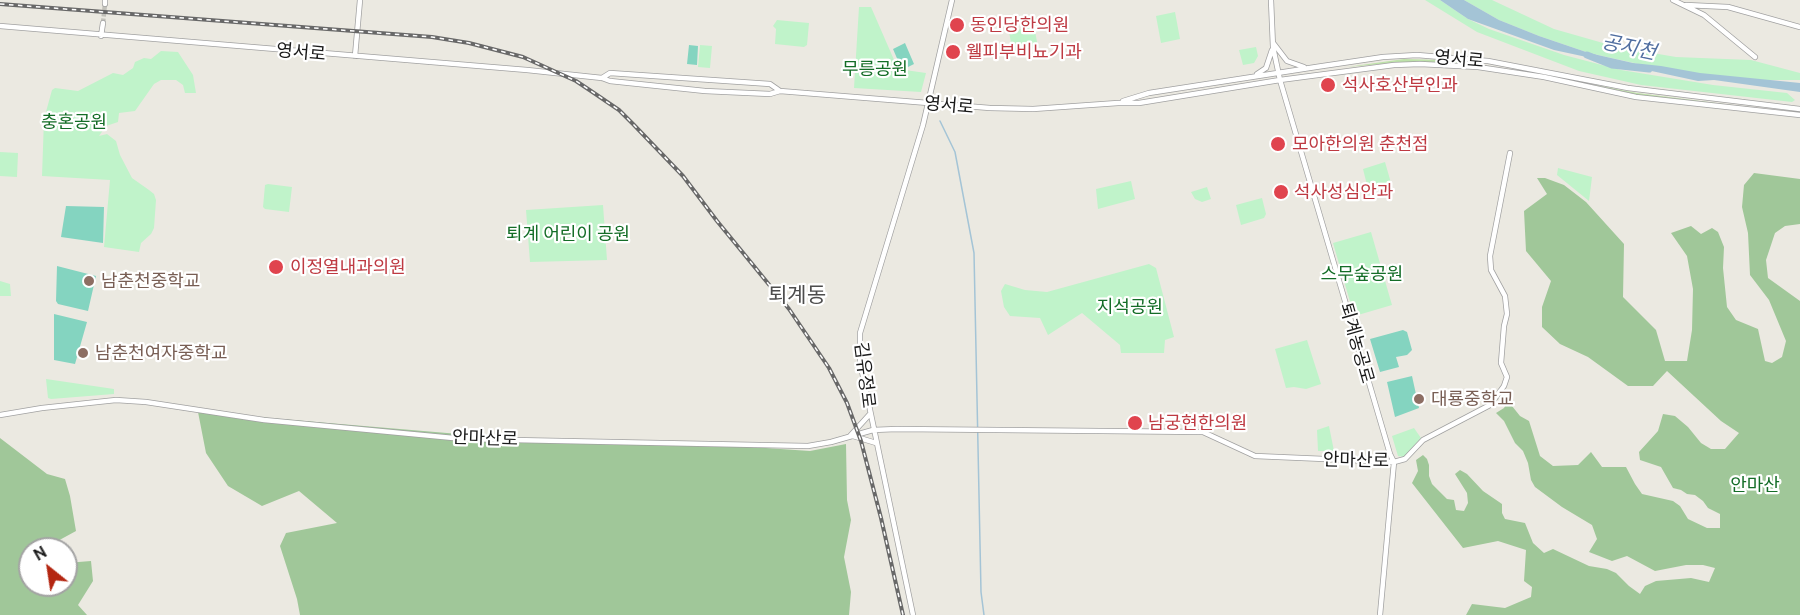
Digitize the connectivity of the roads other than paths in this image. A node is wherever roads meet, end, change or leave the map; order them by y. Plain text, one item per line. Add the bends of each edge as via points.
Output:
1 (360, 0) edge
2 (951, 0) edge
3 (1271, 0) edge
4 (1673, 0) edge
5 (1686, 5) junction
6 (103, 23) tunnel mouth
7 (0, 27) edge
8 (1800, 27) edge
9 (101, 36) junction
10 (1273, 41) junction
11 (355, 56) junction
12 (1755, 57) dead end
13 (1502, 63) junction
14 (1322, 66) junction
15 (1307, 68) junction
16 (1499, 70) junction
17 (1547, 71) junction
18 (1322, 75) junction
19 (1280, 76) junction
20 (1251, 77) junction
21 (602, 78) junction
22 (1545, 78) junction
23 (1239, 80) junction
24 (1240, 87) junction
25 (780, 91) junction
26 (1118, 103) junction
27 (928, 104) junction
28 (1800, 109) edge
29 (1800, 115) edge
30 (1510, 153) dead end
31 (870, 414) junction
32 (0, 415) edge
33 (873, 430) junction
34 (851, 436) junction
35 (876, 443) junction
36 (1394, 462) junction
37 (913, 615) edge
38 (1380, 615) edge

1 - 11 street
2 - 27 street, 김유정로
3 - 10 street
4 - 5 street
5 - 8 street via 1728,7
5 - 12 street
6 - 9 street
7 - 9 street, 영서로
9 - 11 street, 영서로
10 - 15 street via 1292,65
10 - 19 street, 퇴계농공로
10 - 20 street via 1266,68
11 - 21 street, 영서로
13 - 14 street, 영서로 via 1417,55
13 - 16 street
13 - 17 street, 영서로
14 - 15 street, 영서로
14 - 18 street via 1318,70
15 - 19 street, 영서로
16 - 18 street, 영서로 via 1420,64
16 - 22 street, 영서로
17 - 22 street
17 - 28 street, 영서로 via 1640,90
18 - 19 street, 영서로
19 - 20 street, 영서로
19 - 24 street, 영서로
19 - 36 street, 퇴계농공로
20 - 23 street, 영서로
21 - 25 street, 영서로 via 705,91
21 - 25 street, 영서로 via 610,73 770,84
22 - 29 street, 영서로 via 1636,97
23 - 24 street via 1243,83
23 - 26 street, 영서로 via 1149,93
24 - 26 street, 영서로
25 - 27 street, 영서로
26 - 27 street, 영서로 via 1032,109
27 - 31 street, 김유정로 via 860,333 860,362
30 - 36 street, 안마산로 via 1490,256 1491,270 1505,296 1507,314 1501,363 1507,377 1504,386 1490,405 1423,440 1405,459
31 - 33 street, 김유정로
31 - 34 street
32 - 34 street, 안마산로 via 116,400 264,420 464,439 808,446
33 - 34 street, 안마산로
33 - 35 street, 김유정로
33 - 36 street, 안마산로 via 1203,432 1255,456
34 - 35 street
35 - 37 street, 김유정로
36 - 38 street, 퇴계농공로

